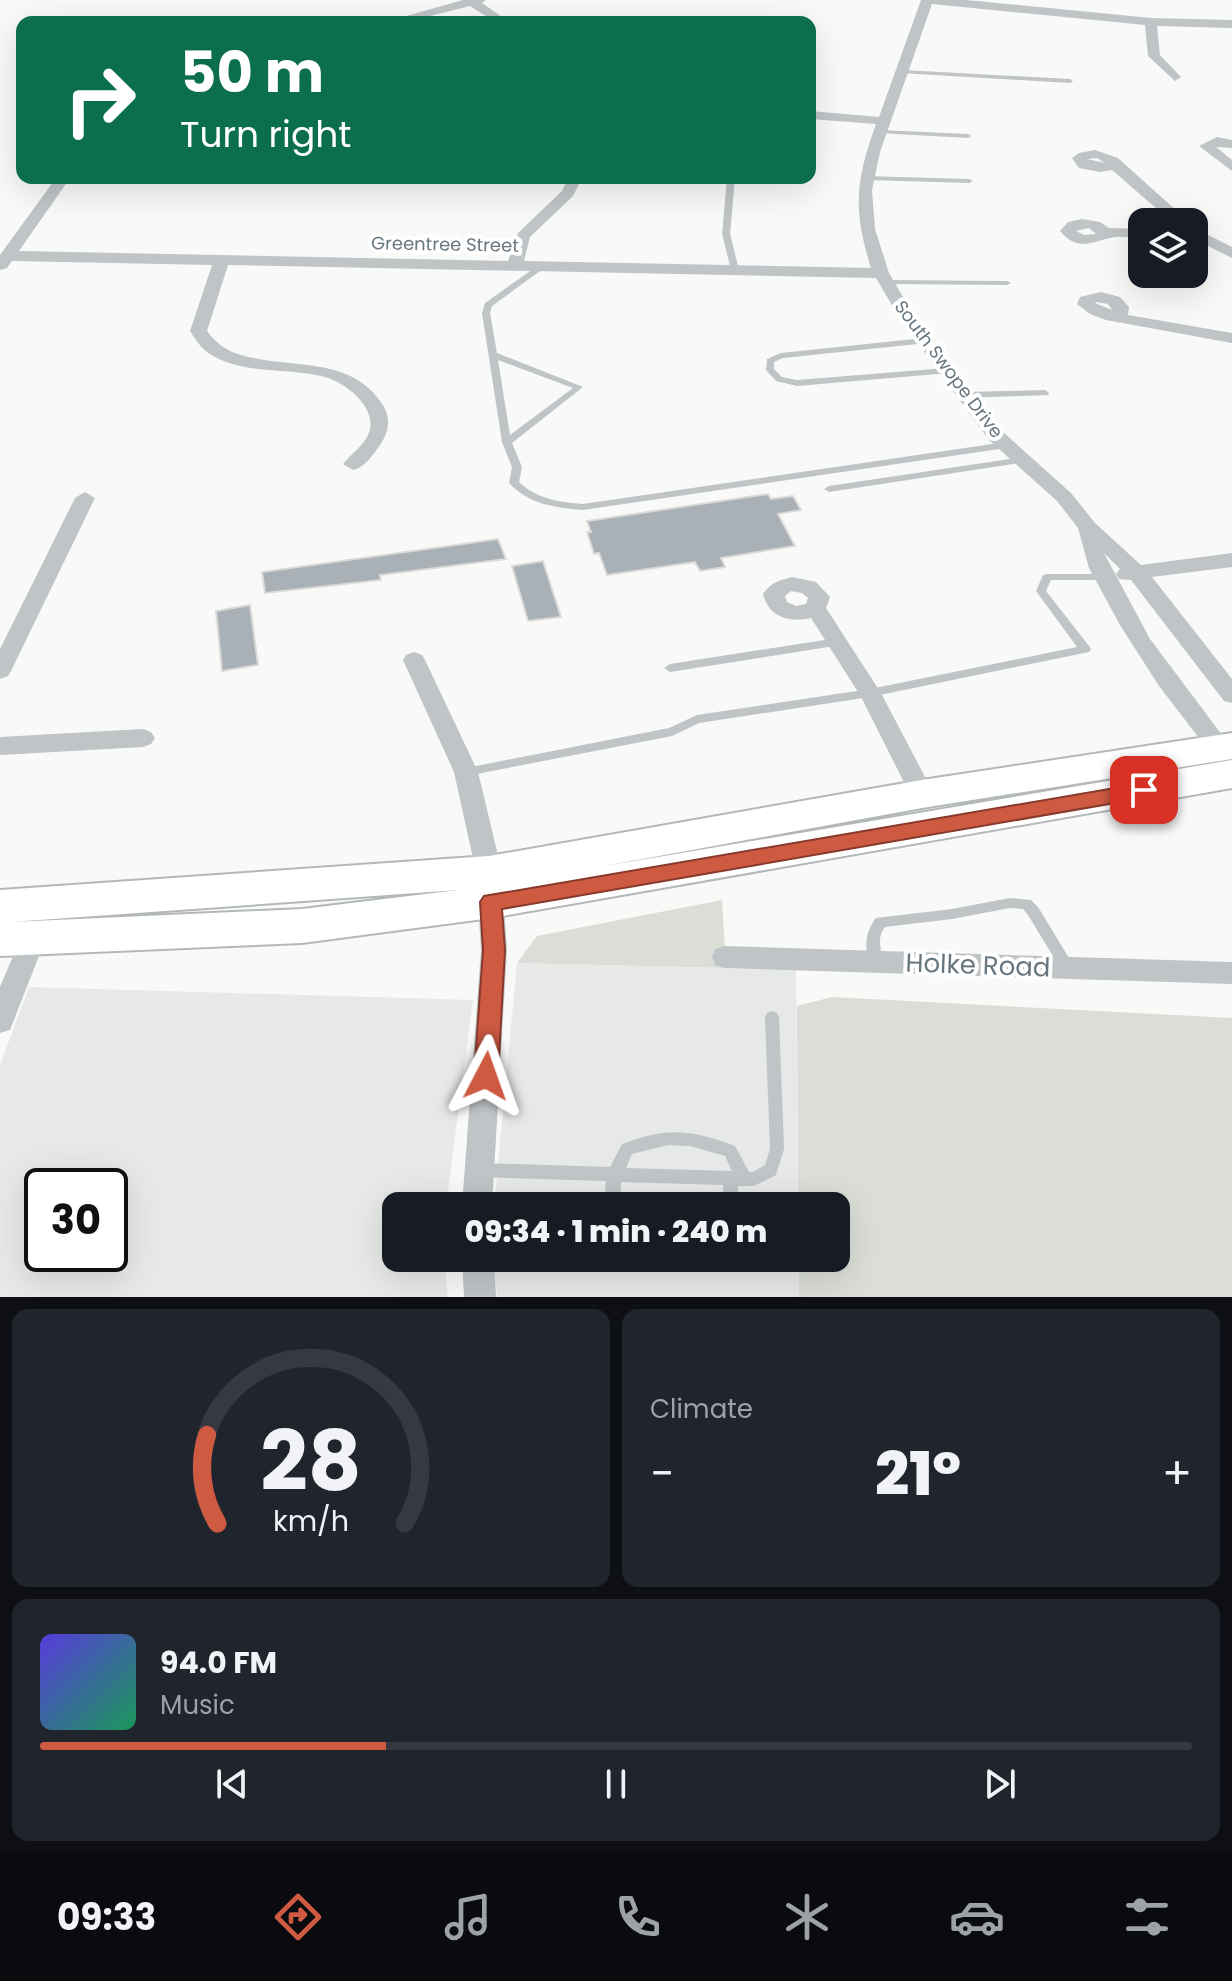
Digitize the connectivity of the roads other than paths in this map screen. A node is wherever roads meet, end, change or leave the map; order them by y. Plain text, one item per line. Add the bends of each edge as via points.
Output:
1 (929, 0) edge
2 (473, 1) edge
3 (414, 16) edge
4 (494, 16) edge
5 (1151, 22) junction
6 (1232, 24) edge
7 (903, 72) junction
8 (1175, 77) dead end
9 (1070, 81) dead end
10 (816, 116) edge
11 (882, 127) junction
12 (968, 136) dead end
13 (1232, 144) edge
14 (1225, 155) edge
15 (1113, 161) dead end
16 (1232, 167) edge
17 (868, 178) junction
18 (969, 181) dead end
19 (59, 184) edge
20 (572, 184) edge
21 (730, 184) edge
22 (1165, 208) edge
23 (1105, 232) dead end
24 (1128, 233) edge
25 (1208, 241) edge
26 (1232, 253) edge
27 (222, 260) junction
28 (4, 261) edge
29 (515, 265) junction
30 (543, 266) junction
31 (735, 270) junction
32 (884, 278) junction
33 (1007, 283) dead end
34 (1119, 317) dead end
35 (1232, 338) edge
36 (924, 341) junction
37 (493, 355) junction
38 (946, 371) junction
39 (1045, 393) dead end
40 (965, 395) junction
41 (507, 442) junction
42 (1006, 445) junction
43 (1023, 460) junction
44 (353, 464) dead end
45 (829, 489) dead end
46 (85, 498) dead end
47 (1088, 527) junction
48 (1228, 566) edge
49 (1137, 573) junction
50 (1101, 577) junction
51 (815, 608) dead end
52 (837, 642) junction
53 (414, 660) dead end
54 (670, 668) dead end
55 (0, 671) edge
56 (870, 693) junction
57 (1232, 695) edge
58 (143, 738) dead end
59 (0, 746) edge
60 (1228, 757) edge
61 (466, 772) junction
62 (922, 794) junction
63 (490, 887) junction
64 (0, 906) edge
65 (17, 939) edge
66 (725, 957) dead end
67 (876, 962) junction
68 (1067, 968) junction
69 (1232, 973) edge
70 (772, 1017) dead end
71 (0, 1021) edge
72 (479, 1170) junction
73 (614, 1175) junction
74 (737, 1178) junction
75 (478, 1192) edge
76 (613, 1192) edge
77 (734, 1192) edge
78 (479, 1272) edge
79 (480, 1297) edge

1 - 5 street
1 - 7 street, South Swope Drive
2 - 3 street
2 - 4 street
5 - 6 street
5 - 8 street via 1154,56
7 - 9 lane
7 - 11 street, South Swope Drive
10 - 11 street
11 - 12 lane
11 - 17 street, South Swope Drive
13 - 14 street via 1217,141 1206,146
14 - 16 street
15 - 22 street
17 - 18 lane
17 - 32 street, South Swope Drive via 867,229
19 - 28 street
20 - 29 street via 523,236
21 - 31 lane via 726,234
23 - 24 street
25 - 26 street
27 - 28 street, Greentree Street
27 - 29 street, Greentree Street
27 - 44 street via 198,331 202,339 228,357 331,374 357,388 373,405 380,426 372,446
29 - 30 street, Greentree Street
30 - 31 street, Greentree Street
30 - 37 lane via 488,305
31 - 32 street, Greentree Street
32 - 33 lane
32 - 36 street, South Swope Drive
34 - 35 street
36 - 38 street, South Swope Drive
36 - 38 lane via 781,356 770,361 770,370 779,379 797,383
37 - 41 lane
37 - 41 lane via 579,387
38 - 40 street, South Swope Drive
39 - 40 lane
40 - 42 street, South Swope Drive
41 - 42 lane via 517,467 514,483 523,493 583,507
42 - 43 street, South Swope Drive
43 - 45 lane
43 - 47 street, South Swope Drive
46 - 55 street
47 - 49 street, South Swope Drive
47 - 50 street, South Swope Drive
48 - 49 street
49 - 50 street
49 - 57 street, South Swope Drive
50 - 56 lane via 1047,577 1041,591 1085,649
50 - 60 street, South Swope Drive via 1146,651
51 - 52 street
52 - 54 lane
52 - 56 street
53 - 61 street
56 - 61 lane via 697,719 672,732
56 - 62 street
58 - 59 street
60 - 62 main road
60 - 63 main road
61 - 63 street
62 - 63 main road
63 - 64 main road
63 - 65 main road via 302,926
63 - 72 street via 494,950
65 - 71 street
66 - 67 street, Holke Road
67 - 68 street, Holke Road
67 - 68 lane via 870,941 881,922 1010,903 1026,904 1033,911
68 - 69 street, Holke Road
70 - 74 lane via 777,1149 771,1170 754,1179
72 - 73 lane
72 - 75 street
73 - 74 lane
73 - 74 lane via 627,1149 676,1138 730,1151
73 - 76 lane
74 - 77 lane
78 - 79 street

